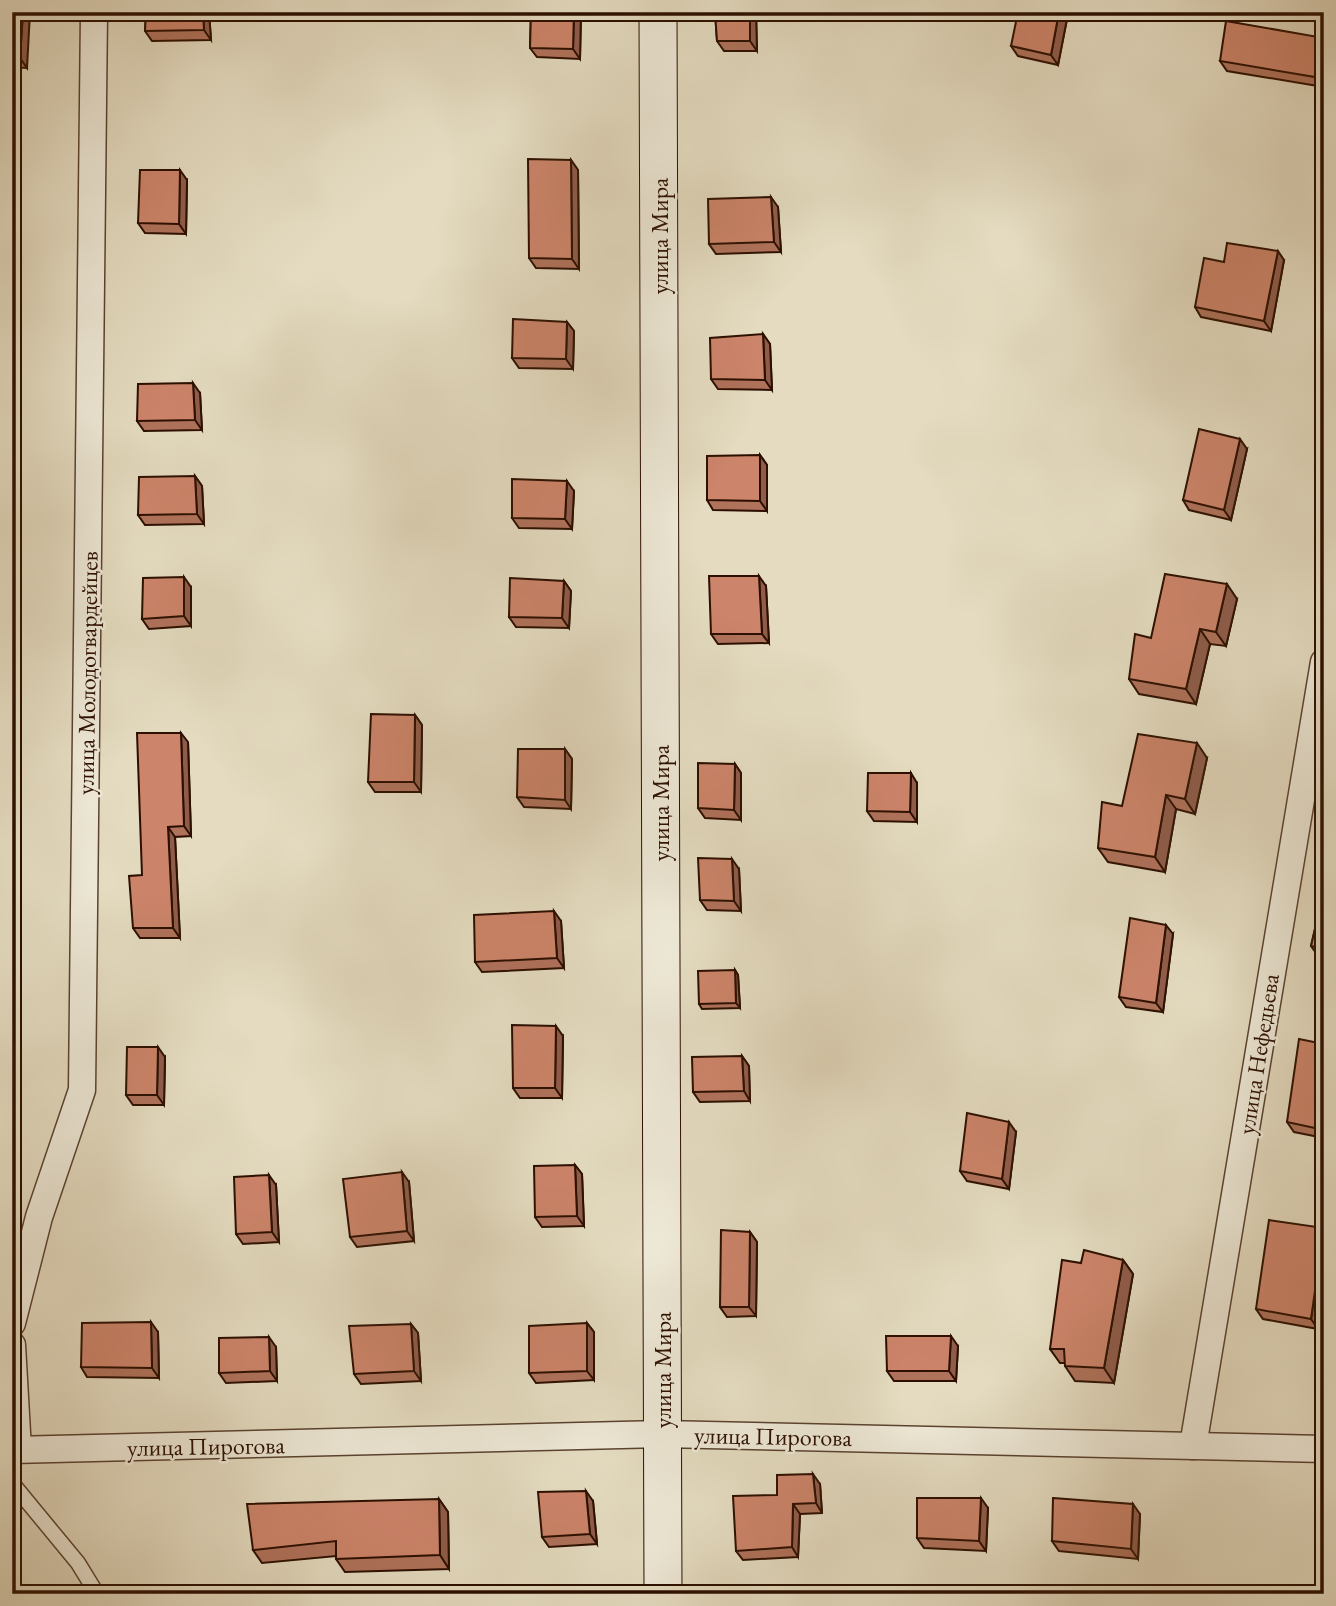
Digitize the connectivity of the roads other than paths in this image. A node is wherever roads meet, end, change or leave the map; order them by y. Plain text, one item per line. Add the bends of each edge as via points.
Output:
1 (94, 12) edge
2 (658, 12) edge
3 (1324, 662) edge
4 (12, 1323) edge
5 (12, 1345) edge
6 (662, 1434) junction
7 (1193, 1446) junction
8 (1324, 1449) edge
9 (15, 1450) edge
10 (12, 1483) edge
11 (97, 1594) edge
12 (663, 1594) edge

1 - 4 street, улица Молодогвардейцев via 82,1090 39,1217
2 - 6 street, улица Мира
3 - 7 street, улица Нефедьева
5 - 9 street
6 - 7 street, улица Пирогова
6 - 9 street, улица Пирогова
6 - 12 street, улица Мира
7 - 8 street, улица Пирогова
10 - 11 lane via 78,1563

